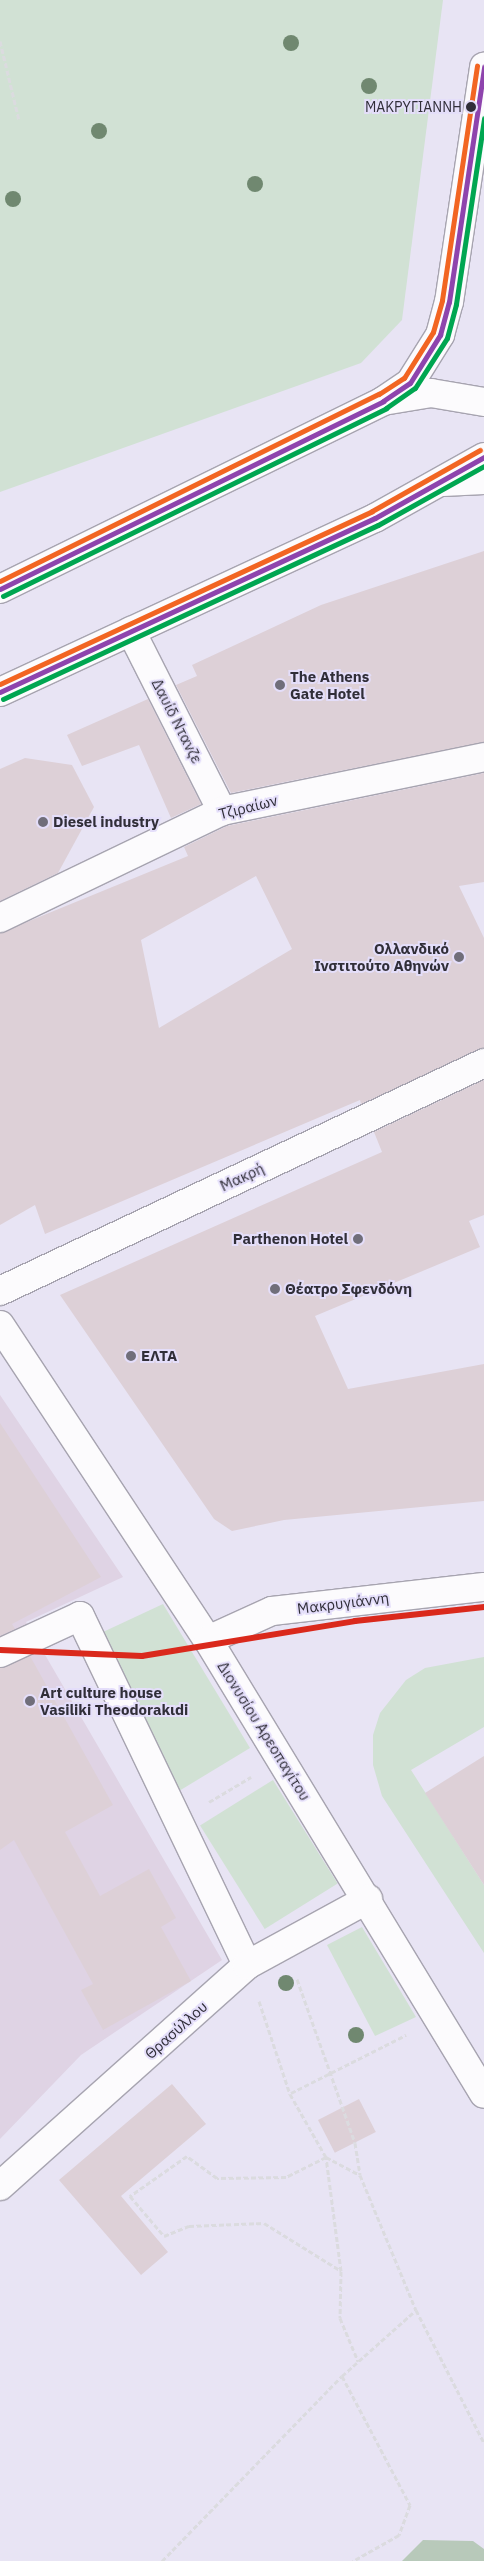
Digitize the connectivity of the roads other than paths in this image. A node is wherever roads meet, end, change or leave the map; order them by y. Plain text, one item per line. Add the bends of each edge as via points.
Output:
1 (484, 67) edge
2 (383, 401) junction
3 (484, 402) edge
4 (484, 457) edge
5 (484, 480) edge
6 (443, 482) junction
7 (0, 589) edge
8 (131, 631) junction
9 (0, 692) edge
10 (484, 757) edge
11 (222, 811) junction
12 (0, 918) edge
13 (484, 1063) edge
14 (0, 1291) edge
15 (0, 1325) edge
16 (484, 1586) edge
17 (208, 1640) junction
18 (0, 1653) edge
19 (368, 1900) junction
20 (247, 1965) junction
21 (484, 2094) edge
22 (0, 2186) edge

1 - 2 main road via 449,302 440,335 410,382
2 - 3 main road via 431,393
2 - 7 main road
4 - 6 main road
5 - 6 main road
6 - 8 main road
8 - 9 main road
8 - 11 main road, Δαυίδ Ντανζε
10 - 11 main road, Τζιραίων
11 - 12 main road, Τζιραίων
13 - 14 main road, Μακρή
15 - 17 main road, Διονυσίου Αρεοπαγίτου
16 - 17 main road, Μακρυγιάννη via 272,1611
17 - 19 main road, Διονυσίου Αρεοπαγίτου
18 - 20 main road via 80,1616
19 - 20 main road, Θρασύλλου
19 - 21 main road, Διονυσίου Αρεοπαγίτου
20 - 22 main road, Θρασύλλου

